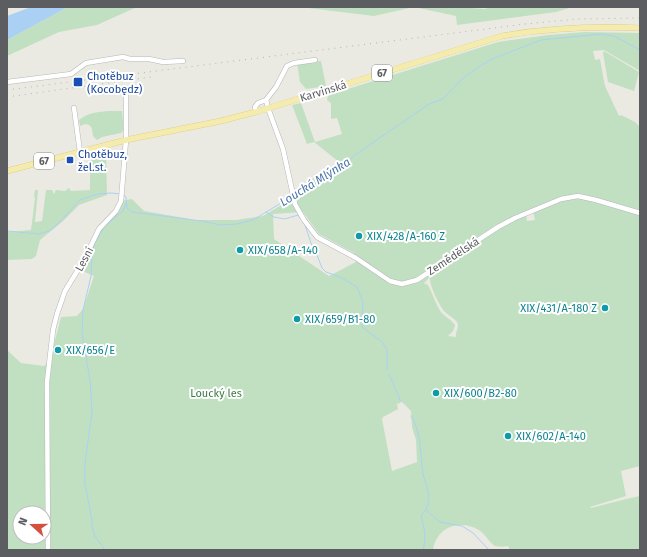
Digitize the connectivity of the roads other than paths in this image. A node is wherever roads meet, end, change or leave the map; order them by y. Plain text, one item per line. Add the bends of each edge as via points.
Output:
1 (640, 28) edge
2 (315, 60) dead end
3 (184, 61) dead end
4 (7, 82) edge
5 (126, 93) dead end
6 (266, 100) junction
7 (74, 108) dead end
8 (268, 108) junction
9 (256, 112) junction
10 (126, 140) junction
11 (80, 152) junction
12 (7, 171) edge
13 (640, 213) edge
14 (48, 550) edge

1 - 8 main road, Karvinská / 67 via 575,28 502,36
2 - 6 street via 287,66
3 - 4 street via 163,62 123,57 86,63 71,74
5 - 10 street, Lesní
6 - 8 street, Zemědělská
6 - 9 street via 258,103 255,107
7 - 11 street
8 - 9 main road, Karvinská / 67
8 - 13 street, Zemědělská via 284,150 295,204 301,215 317,237 356,258 390,281 402,284 417,280 498,227 561,200 578,196
9 - 10 main road, Karvinská / 67
10 - 11 main road, Karvinská / 67
10 - 14 street, Lesní via 119,207 99,229 65,291 53,330 46,382
11 - 12 main road, Karvinská / 67

